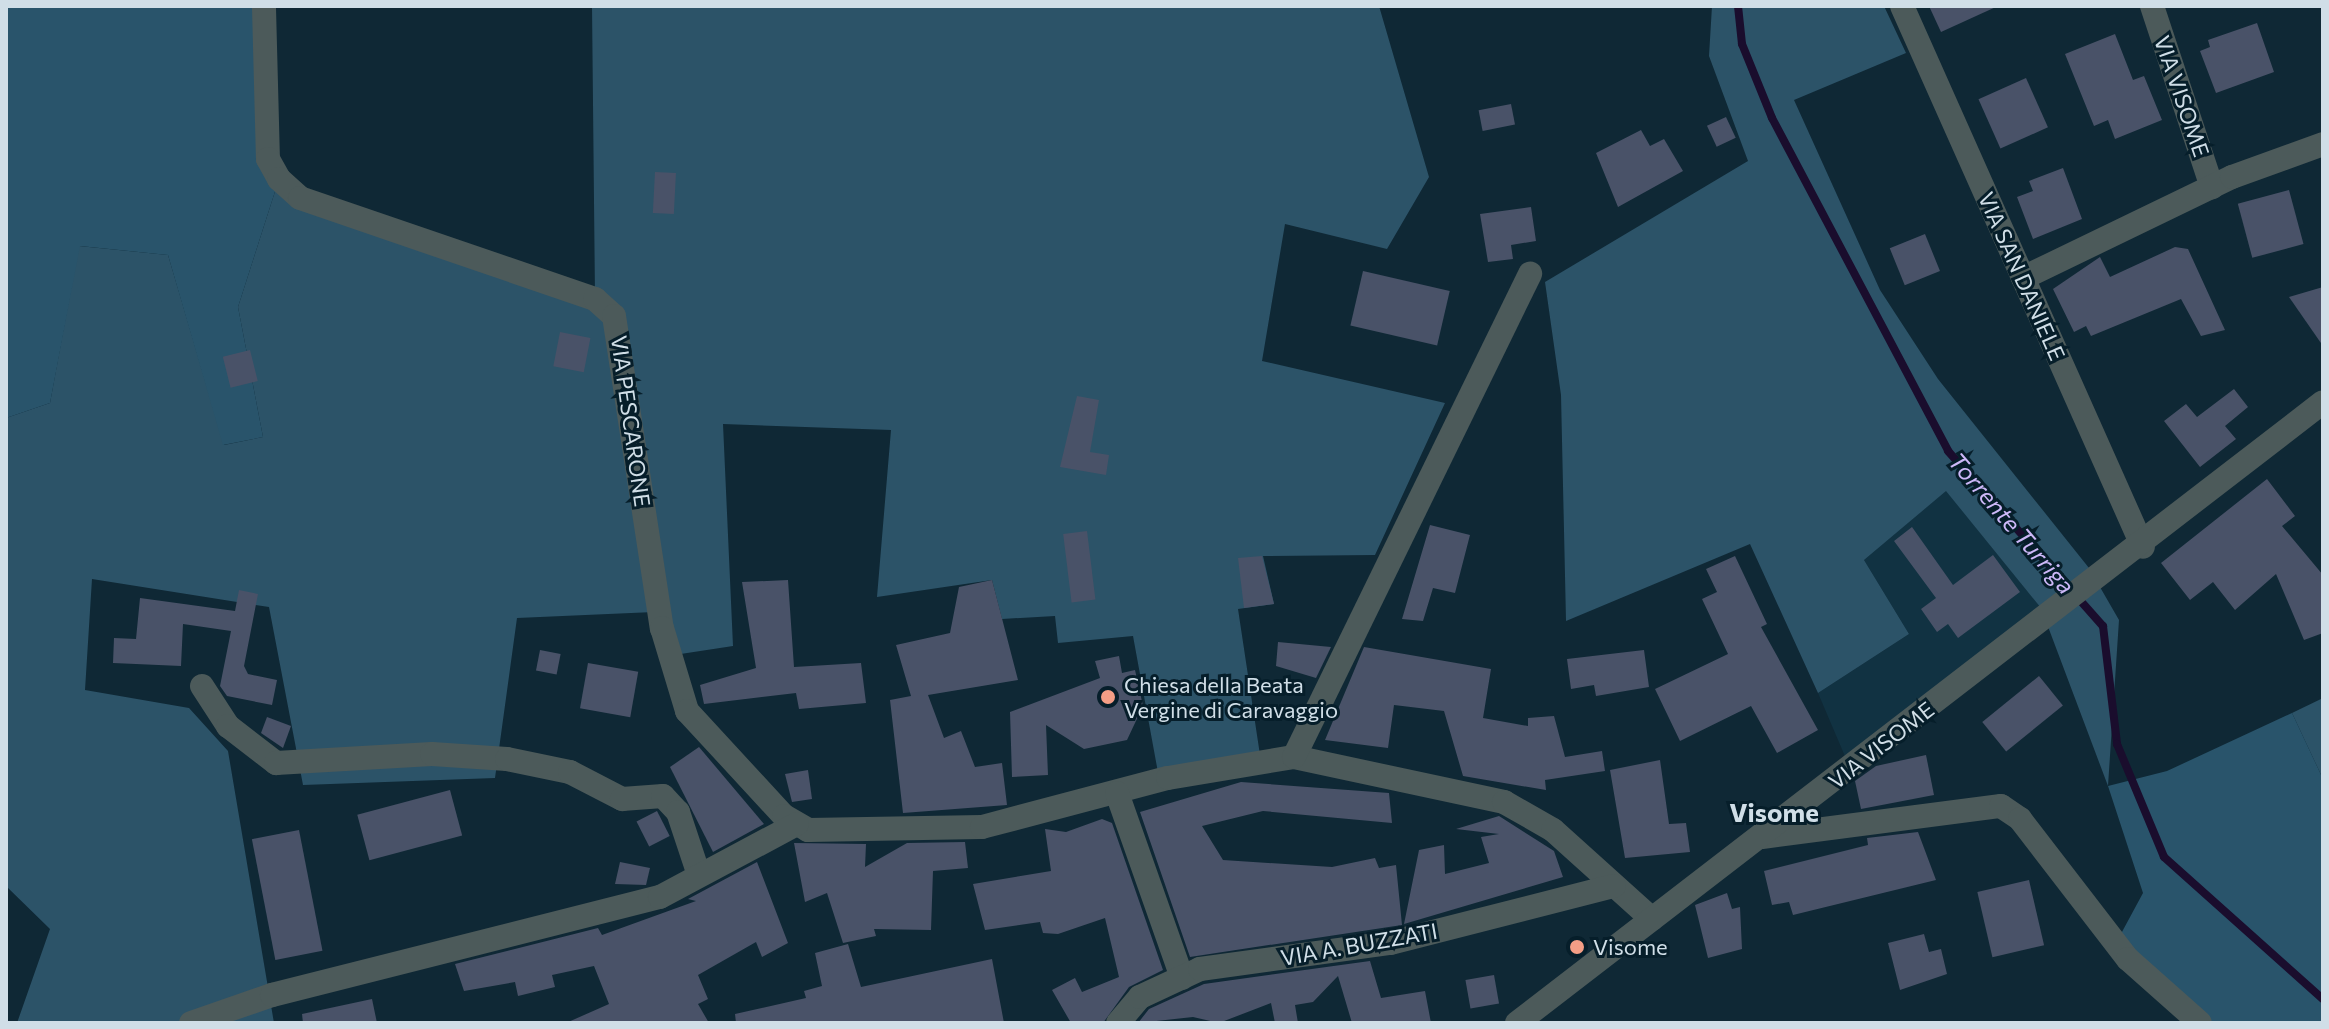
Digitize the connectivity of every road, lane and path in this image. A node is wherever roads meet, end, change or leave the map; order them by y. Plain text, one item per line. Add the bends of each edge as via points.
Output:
1 (1902, 6) edge
2 (2152, 6) edge
3 (264, 8) edge
4 (2323, 144) edge
5 (2212, 187) junction
6 (1530, 274) dead end
7 (2023, 278) junction
8 (2323, 402) edge
9 (2143, 547) junction
10 (202, 686) dead end
11 (1294, 757) junction
12 (1106, 797) junction
13 (797, 824) junction
14 (1762, 837) junction
15 (698, 872) junction
16 (1614, 886) junction
17 (1652, 919) junction
18 (1182, 978) junction
19 (191, 1023) edge
20 (1118, 1023) edge
21 (1517, 1023) edge
22 (2200, 1023) edge

1 - 7 street, VIA SAN DANIELE
2 - 5 street, VIA VISOME
3 - 13 street, VIA PESCARONE via 268,159 279,179 300,198 595,299 614,316 662,628 687,711 759,795
4 - 5 street, VIA VISOME
5 - 7 street, VIA VISOME
6 - 11 street
7 - 9 street, VIA SAN DANIELE
8 - 9 street
9 - 14 street, VIA VISOME
10 - 15 street via 228,726 276,763 432,754 507,759 570,772 622,799 663,796 678,812
11 - 12 street, VIA PESCARONE
11 - 16 street via 1504,802 1553,830
12 - 13 street, VIA PESCARONE via 982,827 808,830
12 - 18 street
13 - 15 street
14 - 17 street, VIA VISOME
14 - 22 street via 2001,806 2020,819 2128,959
15 - 19 street via 660,897 272,995
16 - 17 street
16 - 18 street, VIA A. BUZZATI via 1390,943 1200,969
17 - 21 street, VIA VISOME
18 - 20 street, VIA A. BUZZATI via 1140,997

